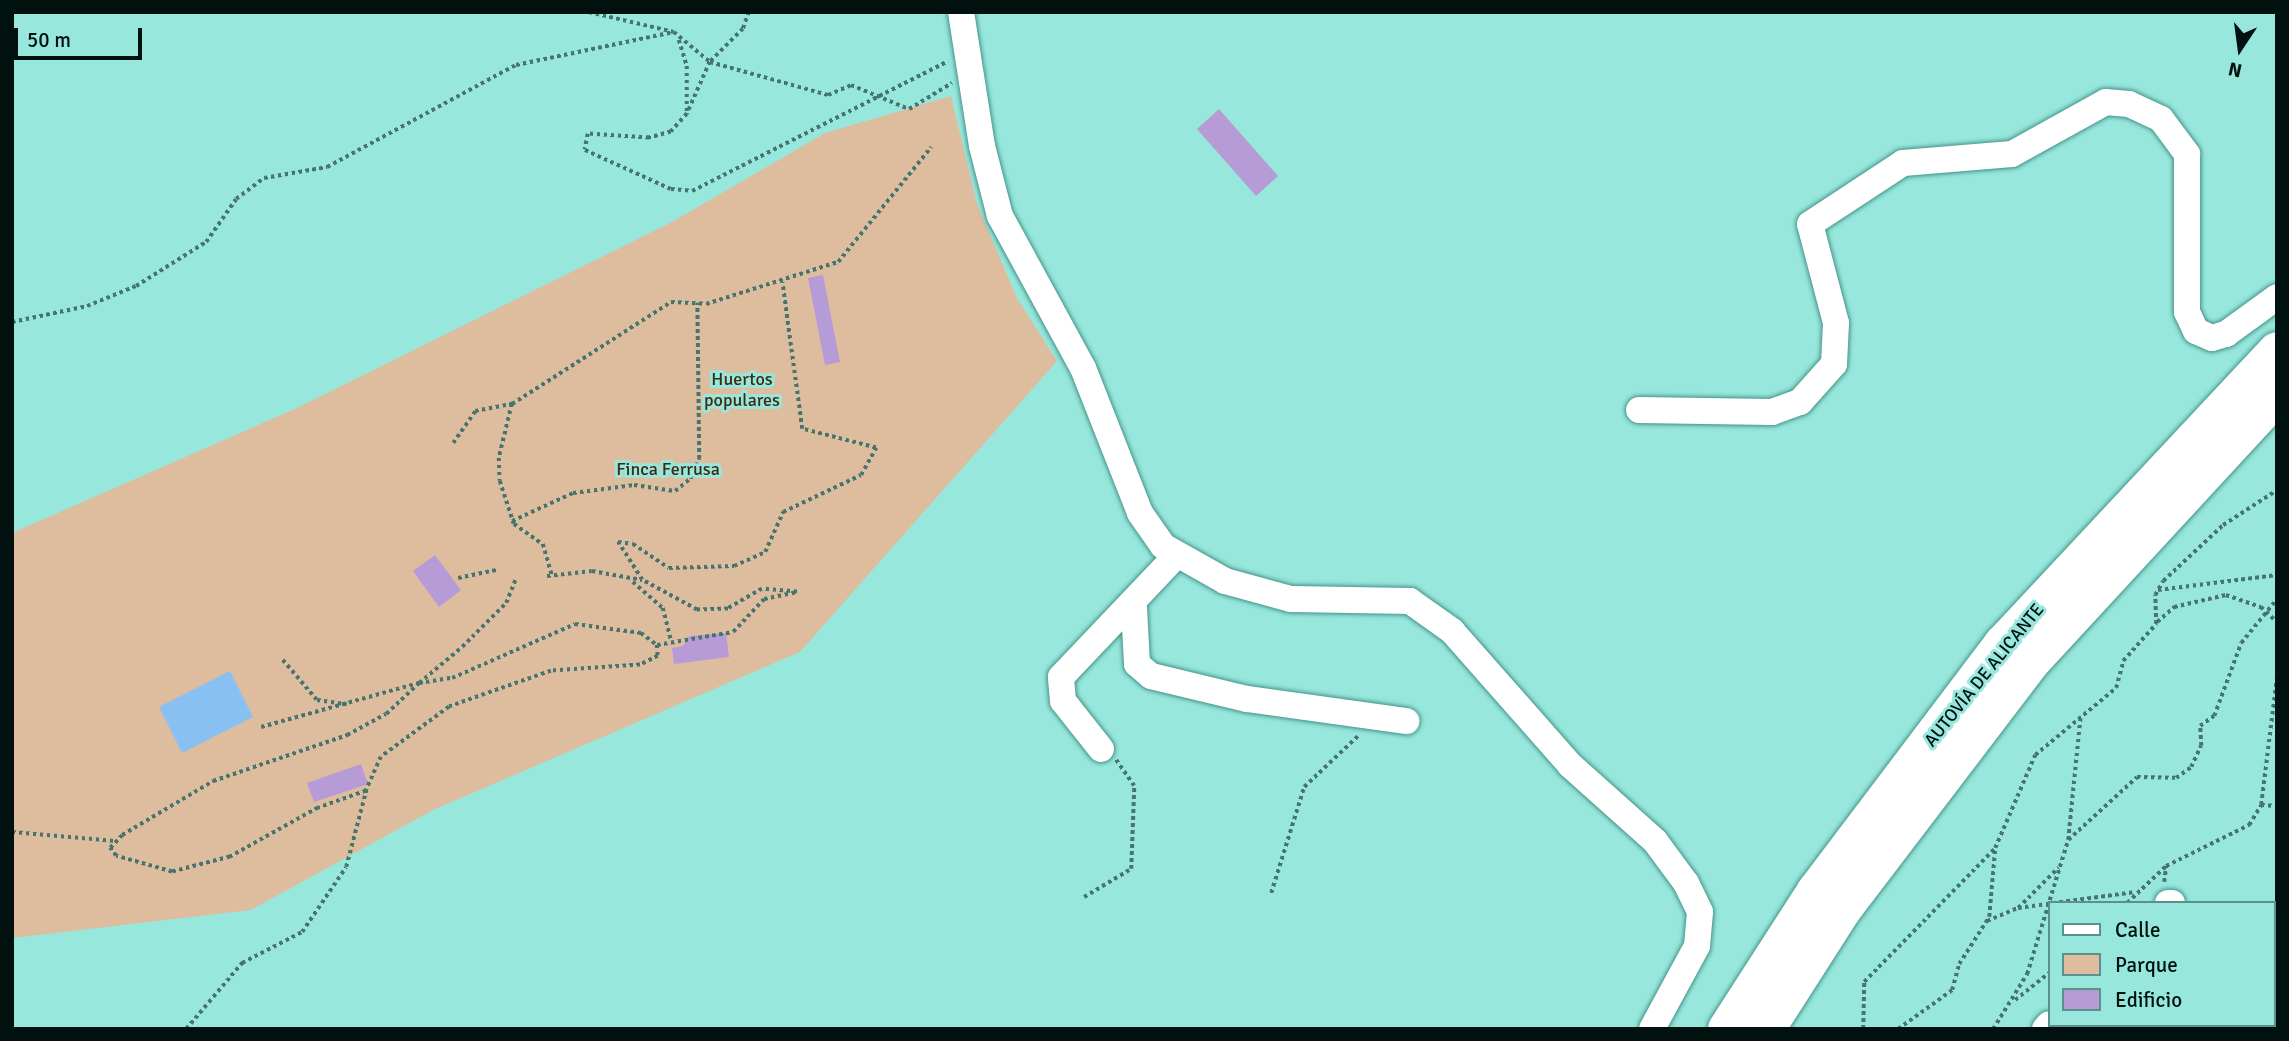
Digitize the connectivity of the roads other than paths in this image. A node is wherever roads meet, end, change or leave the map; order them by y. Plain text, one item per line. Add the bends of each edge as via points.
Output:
1 (961, 12) edge
2 (2277, 297) edge
3 (2277, 351) edge
4 (2277, 395) edge
5 (1639, 410) dead end
6 (1176, 556) junction
7 (1133, 608) junction
8 (1406, 721) dead end
9 (1101, 749) road end
10 (1653, 1029) edge
11 (1727, 1029) edge
12 (1766, 1029) edge

1 - 6 street via 982,146 1000,216 1083,368 1140,513
2 - 5 street via 2226,334 2212,338 2196,331 2187,312 2187,154 2161,118 2129,104 2106,102 2012,154 1903,163 1810,225 1836,323 1834,364 1800,402 1772,412
3 - 11 highway, AUTOVÍA DE ALICANTE via 2003,645 1816,891
4 - 12 highway, AUTOVÍA DE ALICANTE via 2030,663 1842,910
6 - 7 street
6 - 10 street via 1225,581 1280,597 1410,601 1452,631 1570,765 1655,841 1686,883 1700,912 1697,946
7 - 8 street via 1137,664 1151,676 1247,699
7 - 9 street via 1081,651 1062,677 1063,701

